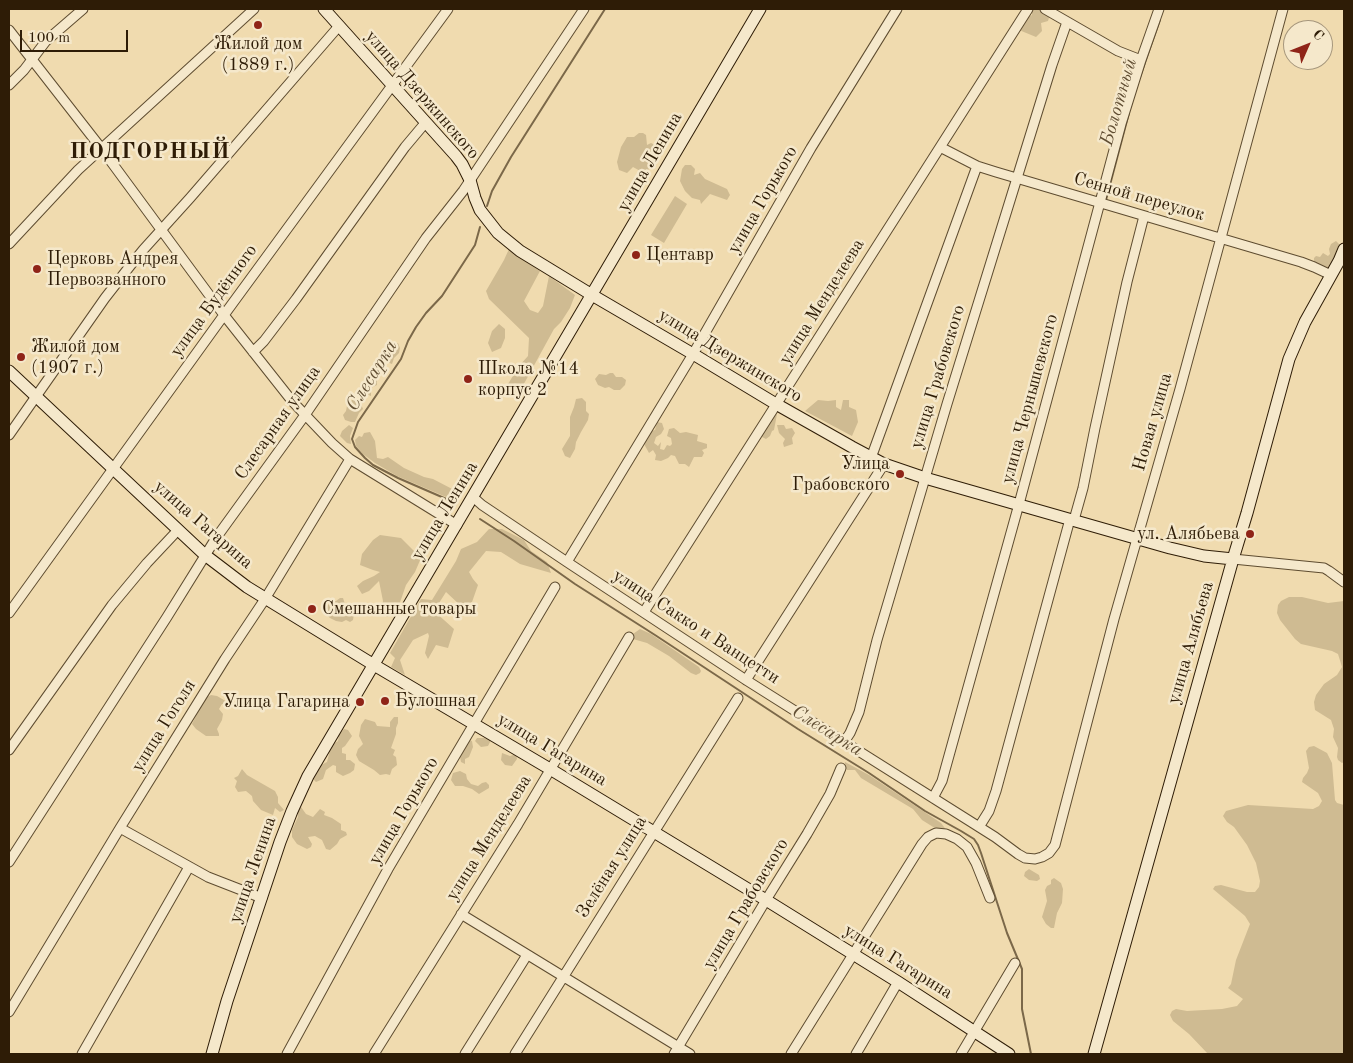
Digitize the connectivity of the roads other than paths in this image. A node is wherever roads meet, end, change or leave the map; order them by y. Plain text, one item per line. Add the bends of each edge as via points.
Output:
1 (83, 9) edge
2 (254, 9) edge
3 (324, 9) edge
4 (448, 9) edge
5 (584, 9) edge
6 (760, 9) edge
7 (897, 9) edge
8 (1028, 9) edge
9 (1044, 9) edge
10 (1159, 9) edge
11 (1282, 9) edge
12 (1067, 22) junction
13 (339, 26) junction
14 (9, 30) edge
15 (32, 60) junction
16 (1141, 60) junction
17 (9, 85) edge
18 (392, 85) junction
19 (426, 122) junction
20 (940, 147) junction
21 (101, 148) junction
22 (977, 166) junction
23 (1017, 179) junction
24 (470, 180) junction
25 (1100, 204) junction
26 (1144, 216) junction
27 (161, 231) junction
28 (1221, 238) junction
29 (9, 244) edge
30 (1344, 249) edge
31 (1331, 275) junction
32 (592, 295) junction
33 (224, 315) junction
34 (253, 352) junction
35 (693, 354) junction
36 (9, 371) edge
37 (36, 396) junction
38 (776, 404) junction
39 (305, 415) junction
40 (9, 435) edge
41 (871, 458) junction
42 (350, 459) junction
43 (884, 464) junction
44 (113, 468) junction
45 (925, 478) junction
46 (473, 497) junction
47 (1019, 504) junction
48 (1072, 519) junction
49 (456, 525) junction
50 (178, 530) junction
51 (1136, 538) junction
52 (205, 555) junction
53 (1233, 559) junction
54 (568, 562) junction
55 (1344, 582) edge
56 (555, 587) dead end
57 (265, 599) junction
58 (644, 612) junction
59 (9, 613) edge
60 (629, 637) dead end
61 (374, 665) junction
62 (746, 680) junction
63 (738, 698) dead end
64 (474, 724) junction
65 (844, 742) junction
66 (9, 750) edge
67 (842, 768) dead end
68 (550, 769) junction
69 (932, 798) junction
70 (120, 828) junction
71 (979, 828) junction
72 (654, 831) junction
73 (1056, 845) joint
74 (9, 862) edge
75 (189, 867) junction
76 (262, 898) junction
77 (990, 898) dead end
78 (766, 900) junction
79 (461, 914) junction
80 (527, 955) junction
81 (854, 955) junction
82 (1015, 963) dead end
83 (564, 976) junction
84 (898, 982) junction
85 (9, 1012) edge
86 (975, 1032) junction
87 (676, 1051) edge
88 (82, 1054) edge
89 (212, 1054) edge
90 (287, 1054) edge
91 (374, 1054) edge
92 (465, 1054) edge
93 (515, 1054) edge
94 (690, 1054) edge
95 (791, 1054) edge
96 (856, 1054) edge
97 (961, 1054) edge
98 (1009, 1054) edge
99 (1094, 1054) edge

1 - 15 street via 46,41
2 - 21 street
3 - 13 main road, улица Дзержинского
4 - 18 street, улица Будённого
5 - 24 street, Слесарная улица
6 - 32 main road, улица Ленина
7 - 35 street, улица Горького via 811,148
8 - 20 street, улица Менделеева
9 - 12 street
10 - 16 street, улица Чернышевского
11 - 28 street, Новая улица
12 - 16 street via 1118,51
12 - 23 street, улица Грабовского
13 - 18 main road, улица Дзержинского
13 - 27 street
14 - 15 street
15 - 17 street
15 - 21 street
16 - 25 street, улица Чернышевского
18 - 19 main road, улица Дзержинского
18 - 33 street, улица Будённого
19 - 24 main road, улица Дзержинского via 456,156
19 - 34 street via 296,299
20 - 22 street, Сенной переулок
20 - 38 street, улица Менделеева
21 - 27 street
21 - 29 street
22 - 23 street, Сенной переулок
22 - 41 street
23 - 25 street, Сенной переулок
23 - 45 street, улица Грабовского
24 - 32 main road, улица Дзержинского via 480,210 504,239
24 - 39 street, Слесарная улица
25 - 26 street, Сенной переулок
25 - 47 street, улица Чернышевского
26 - 28 street, Сенной переулок
26 - 48 street via 1083,488
27 - 33 street
27 - 37 street via 105,298
28 - 31 street, Сенной переулок via 1301,262
28 - 51 street, Новая улица
30 - 31 main road, улица Алябьева
31 - 53 main road, улица Алябьева via 1289,359
32 - 35 main road, улица Дзержинского
32 - 46 main road, улица Ленина
33 - 34 street
33 - 44 street, улица Будённого
34 - 39 street
35 - 38 main road, улица Дзержинского
35 - 54 street, улица Горького
36 - 37 main road, улица Гагарина
37 - 40 street
37 - 44 main road, улица Гагарина
38 - 41 main road, улица Дзержинского
38 - 58 street, улица Менделеева
39 - 42 street
39 - 52 street, Слесарная улица
41 - 43 main road, улица Дзержинского
42 - 49 street
42 - 57 street, улица Гоголя
43 - 45 main road, улица Дзержинского
43 - 62 street
44 - 50 main road, улица Гагарина
44 - 59 street, улица Будённого
45 - 47 main road, улица Дзержинского
45 - 65 street, улица Грабовского via 859,712
46 - 49 main road, улица Ленина
46 - 54 street, улица Сакко и Ванцетти
47 - 48 main road, улица Дзержинского
47 - 69 street, улица Чернышевского via 945,770
48 - 51 main road, улица Дзержинского
48 - 71 street via 996,791
49 - 61 main road, улица Ленина
50 - 52 main road, улица Гагарина
50 - 66 street via 112,605
51 - 53 main road, улица Дзержинского via 1204,556
51 - 73 street, Новая улица
52 - 57 main road, улица Гагарина
52 - 74 street, Слесарная улица
53 - 55 street via 1324,568
53 - 99 main road, улица Алябьева
54 - 58 street, улица Сакко и Ванцетти
56 - 64 street, улица Горького
57 - 61 main road, улица Гагарина
57 - 70 street, улица Гоголя via 224,659
58 - 62 street, улица Сакко и Ванцетти
60 - 68 street, улица Менделеева
61 - 64 main road, улица Гагарина
61 - 76 main road, улица Ленина via 305,783 286,826
62 - 65 street, улица Сакко и Ванцетти
63 - 72 street, Зелёная улица
64 - 68 main road, улица Гагарина
64 - 90 street, улица Горького via 388,869
65 - 69 street, улица Сакко и Ванцетти
67 - 78 street, улица Грабовского via 822,809
68 - 72 main road, улица Гагарина
68 - 79 street, улица Менделеева
69 - 71 street, улица Сакко и Ванцетти
70 - 75 street
70 - 85 street, улица Гоголя
71 - 73 street, улица Сакко и Ванцетти via 1025,858 1042,857
72 - 78 main road, улица Гагарина
72 - 83 street, Зелёная улица
75 - 76 street
75 - 88 street
76 - 89 main road, улица Ленина
77 - 81 street via 967,847 946,834 936,833 922,844
78 - 81 main road, улица Гагарина
78 - 87 street, улица Грабовского
79 - 80 street
79 - 91 street, улица Менделеева
80 - 83 street
80 - 92 street
81 - 84 main road, улица Гагарина
81 - 95 street
82 - 86 street
83 - 87 street
83 - 93 street, Зелёная улица
84 - 86 main road, улица Гагарина
84 - 96 street
86 - 97 street
86 - 98 main road, улица Гагарина
87 - 94 street

